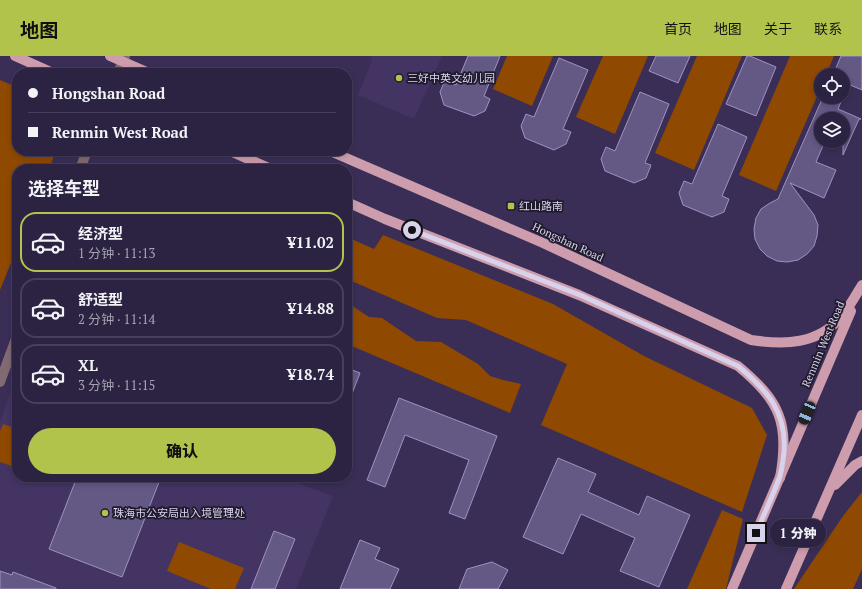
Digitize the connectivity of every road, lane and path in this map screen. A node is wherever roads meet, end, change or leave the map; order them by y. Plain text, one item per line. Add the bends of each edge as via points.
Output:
1 (15, 56) edge
2 (110, 56) edge
3 (124, 59) edge
4 (43, 68) edge
5 (141, 68) edge
6 (241, 156) edge
7 (341, 156) edge
8 (260, 164) edge
9 (352, 204) edge
10 (862, 285) edge
11 (12, 350) edge
12 (0, 382) edge
13 (862, 415) edge
14 (862, 461) edge
15 (780, 478) junction
16 (827, 496) junction
17 (732, 589) edge
18 (786, 589) edge

1 - 4 main road
2 - 3 main road
3 - 5 main road
6 - 8 main road
7 - 10 main road, Hongshan Road via 543,244 751,340 789,343 817,335 829,329 841,317
9 - 15 main road via 580,295 738,366 764,390 779,415 785,442
10 - 15 main road, Renmin West Road
11 - 12 street
13 - 16 main road
14 - 16 main road via 840,479
15 - 17 main road, Renmin West Road
16 - 18 main road

